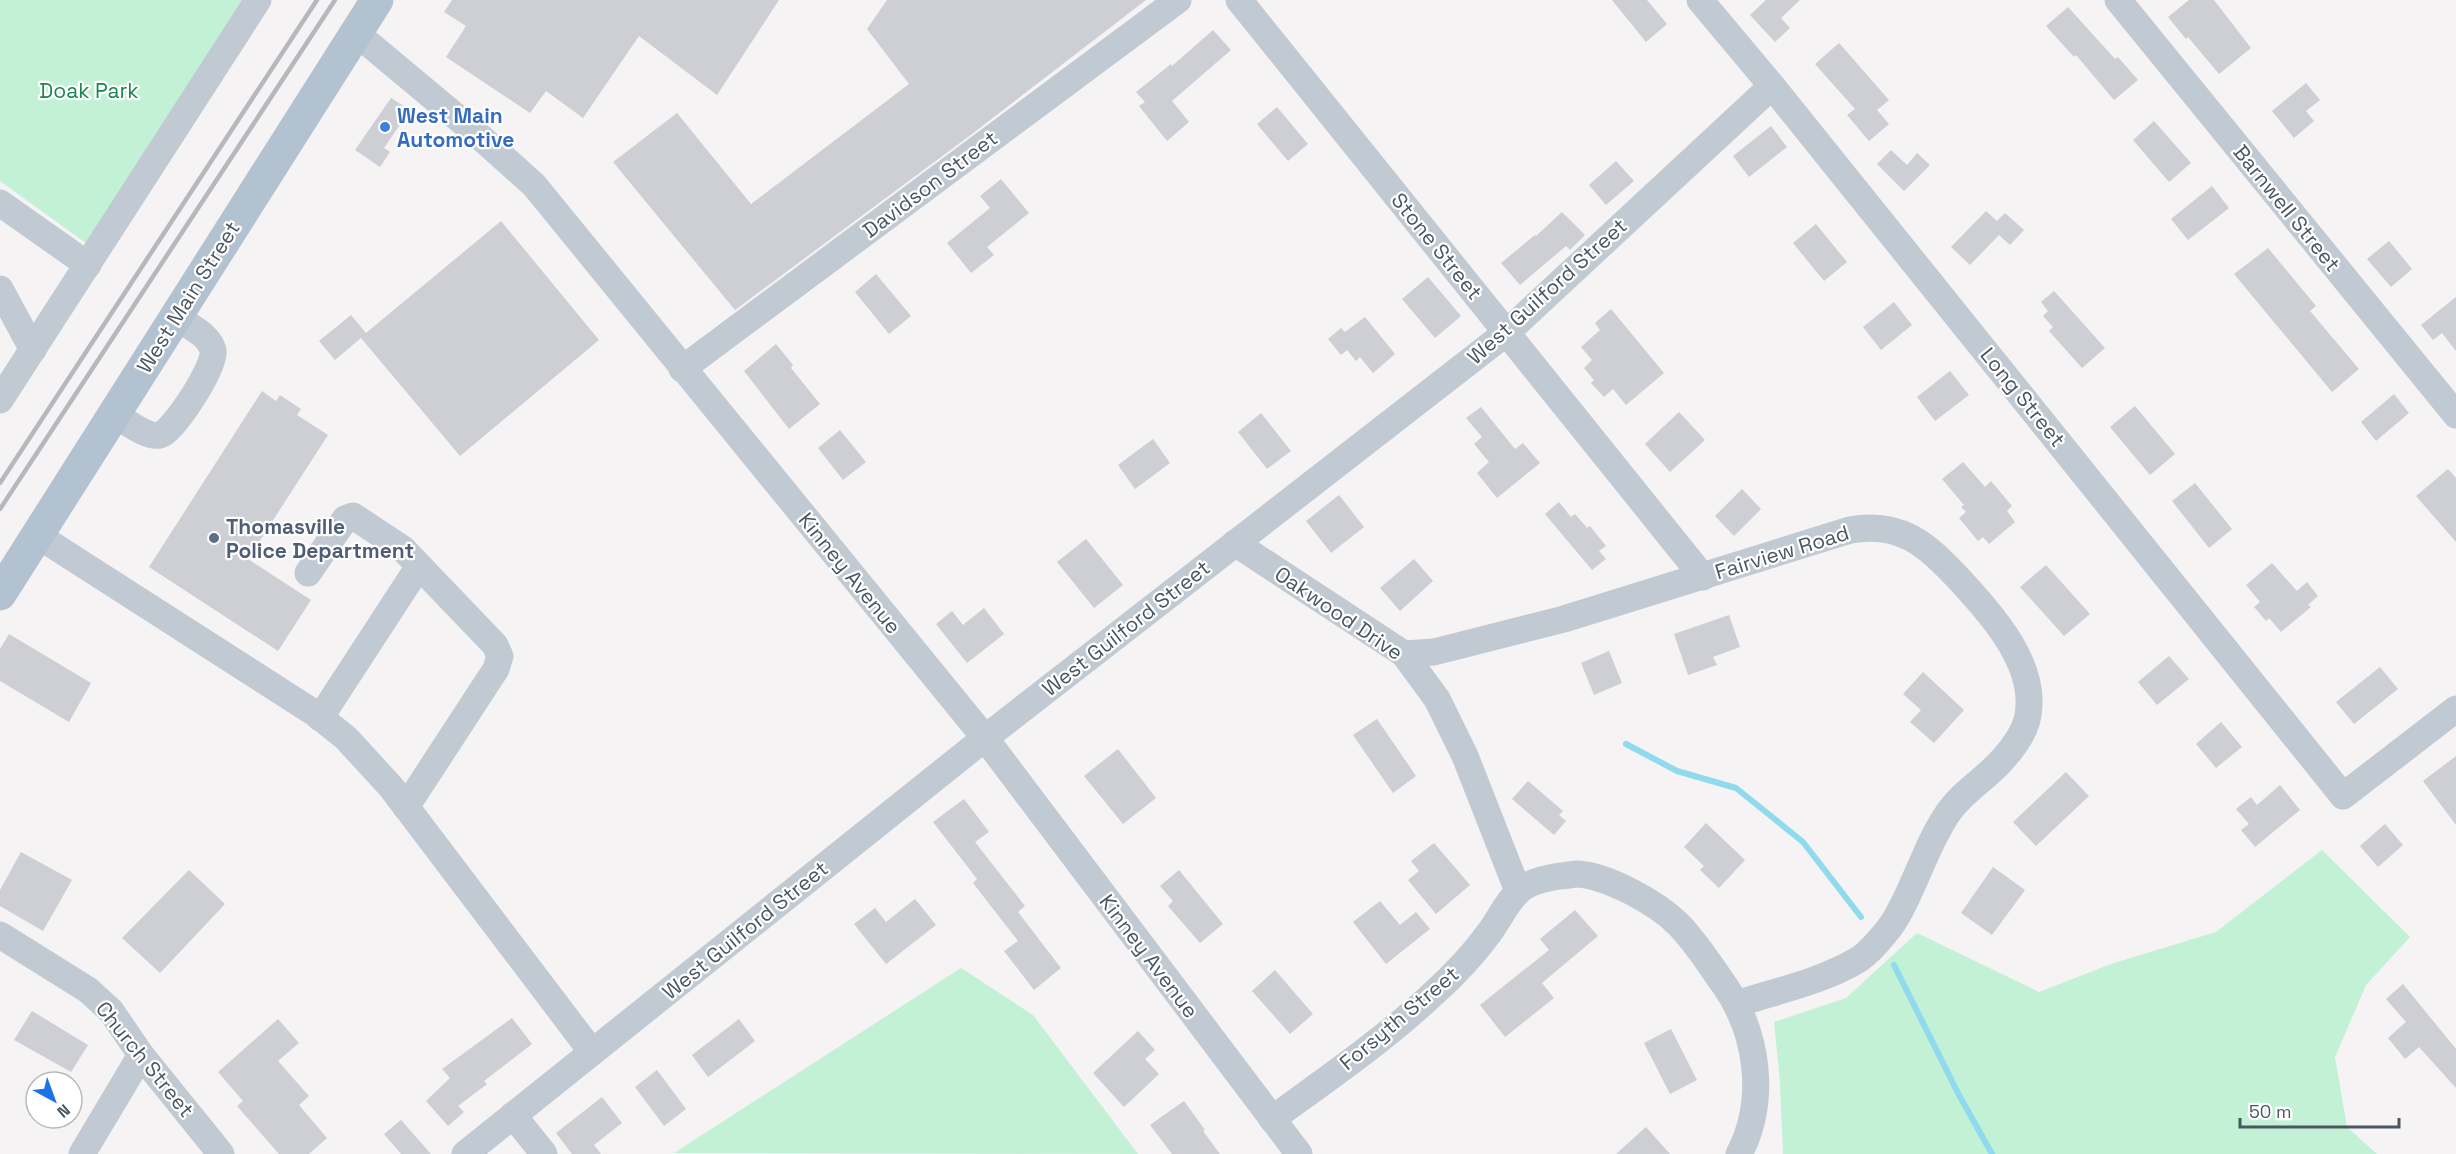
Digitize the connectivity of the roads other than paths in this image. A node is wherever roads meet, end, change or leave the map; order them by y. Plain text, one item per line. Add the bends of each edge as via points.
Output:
1 (258, 0) edge
2 (377, 0) edge
3 (1178, 0) edge
4 (1239, 0) edge
5 (1700, 0) edge
6 (2118, 0) edge
7 (356, 33) junction
8 (1772, 86) junction
9 (0, 203) edge
10 (88, 265) junction
11 (0, 289) edge
12 (176, 317) junction
13 (1506, 333) junction
14 (33, 350) junction
15 (682, 369) junction
16 (0, 400) edge
17 (114, 414) junction
18 (2456, 416) edge
19 (37, 535) junction
20 (1235, 543) junction
21 (419, 566) junction
22 (308, 573) dead end
23 (1703, 577) junction
24 (0, 594) edge
25 (1404, 654) junction
26 (2456, 709) edge
27 (320, 718) junction
28 (985, 738) junction
29 (406, 807) junction
30 (1518, 891) junction
31 (0, 934) edge
32 (1737, 1004) junction
33 (592, 1052) junction
34 (141, 1055) junction
35 (513, 1115) junction
36 (1272, 1119) junction
37 (82, 1154) edge
38 (221, 1154) edge
39 (465, 1154) edge
40 (544, 1154) edge
41 (1299, 1154) edge
42 (1739, 1154) edge

1 - 10 street
2 - 7 main road, West Main Street
3 - 15 street, Davidson Street
4 - 13 street, Stone Street
5 - 8 street, Long Street
6 - 18 street, Barnwell Street
7 - 12 main road, West Main Street
7 - 15 street, Kinney Avenue via 534,185
8 - 13 street, West Guilford Street
8 - 26 street, Long Street via 2343,796
9 - 10 street
10 - 14 street
11 - 14 street
12 - 17 main road, West Main Street
12 - 17 street via 209,340 214,353 212,366 172,427 162,434 152,435
13 - 20 street, West Guilford Street
13 - 23 street, Stone Street
14 - 16 street
15 - 28 street, Kinney Avenue
17 - 19 main road, West Main Street
19 - 24 main road, West Main Street
19 - 27 street
20 - 25 street, Oakwood Drive
20 - 28 street, West Guilford Street
21 - 22 street via 403,549 353,516 345,519
21 - 27 street
21 - 29 street via 495,645 500,656 496,669
23 - 25 street, Fairview Road via 1553,622 1434,652
23 - 32 street, Fairview Road via 1850,530 1870,526 1904,534 1936,555 1995,622 2024,670 2029,689 2027,722 2017,743 1950,810 1933,837 1896,919 1880,939 1858,961
25 - 30 street, Oakwood Drive via 1437,699 1465,756
27 - 29 street via 346,738
28 - 33 street, West Guilford Street
28 - 36 street, Kinney Avenue
29 - 33 street
30 - 32 street, Forsyth Street via 1545,878 1578,874 1618,885 1678,924
30 - 36 street, Forsyth Street via 1464,964 1433,993 1382,1038
31 - 34 street, Church Street via 88,990 111,1011
32 - 42 street, Forsyth Street via 1754,1058 1757,1101 1748,1138
33 - 35 street, West Guilford Street
34 - 37 street
34 - 38 street, Church Street
35 - 39 street, West Guilford Street
35 - 40 street
36 - 41 street, Kinney Avenue

